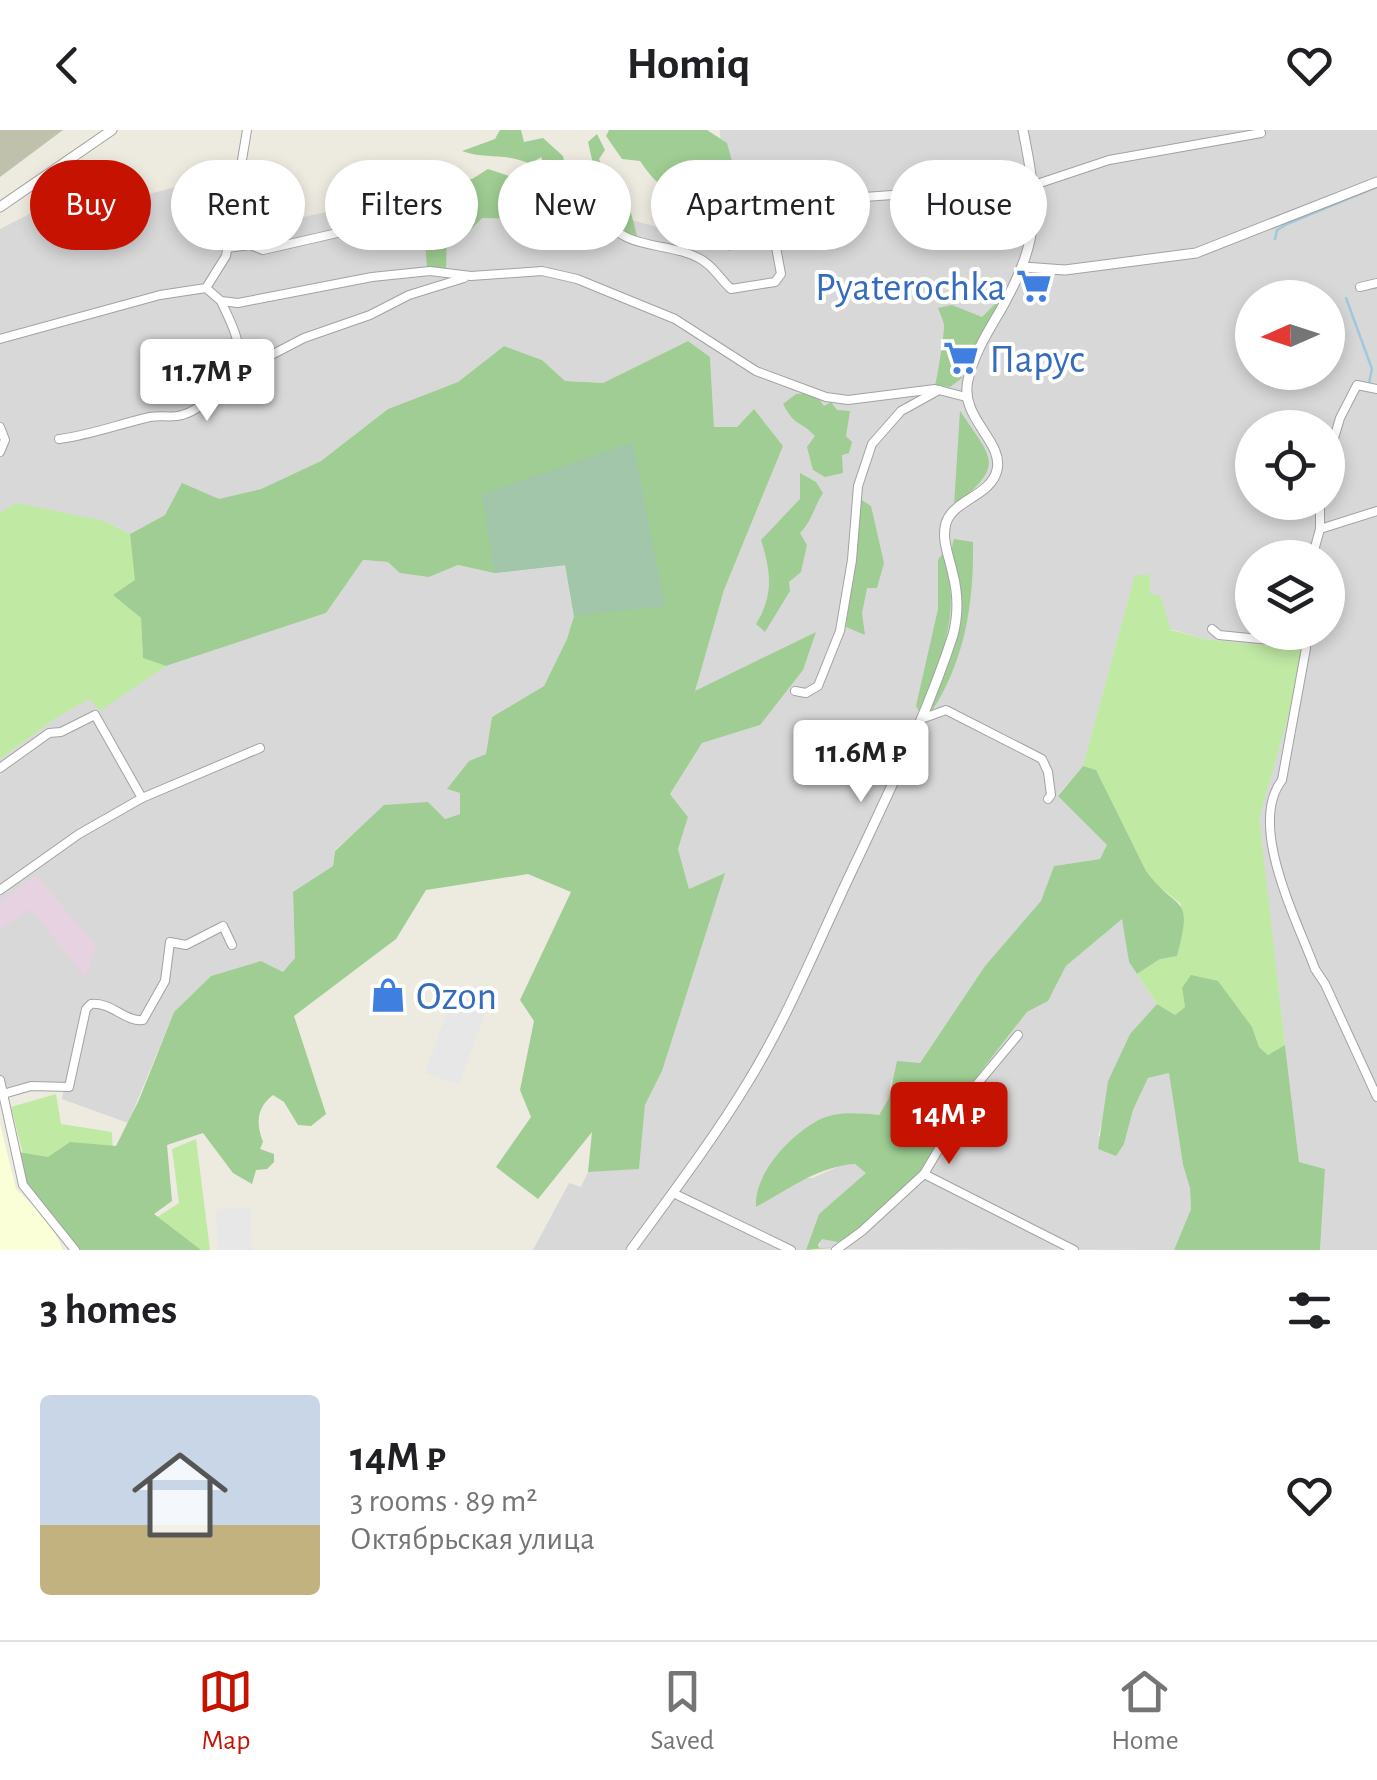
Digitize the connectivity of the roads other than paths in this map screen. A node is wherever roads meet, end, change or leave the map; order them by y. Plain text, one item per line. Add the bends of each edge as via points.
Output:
1 (112, 130) edge
2 (247, 130) edge
3 (1023, 130) edge
4 (1261, 134) dead end
5 (242, 160) edge
6 (1029, 160) edge
7 (1047, 181) edge
8 (1377, 182) edge
9 (890, 195) edge
10 (0, 207) edge
11 (631, 241) edge
12 (227, 250) edge
13 (1028, 250) edge
14 (1024, 267) junction
15 (472, 276) junction
16 (1377, 282) edge
17 (1360, 286) dead end
18 (206, 288) junction
19 (221, 301) junction
20 (0, 339) edge
21 (237, 360) junction
22 (1377, 389) edge
23 (934, 390) junction
24 (966, 397) junction
25 (1344, 410) edge
26 (0, 427) edge
27 (58, 439) dead end
28 (0, 452) edge
29 (1377, 511) edge
30 (1320, 520) edge
31 (1320, 529) junction
32 (1317, 540) edge
33 (1212, 629) dead end
34 (1235, 637) edge
35 (1306, 650) edge
36 (795, 690) dead end
37 (921, 719) junction
38 (260, 748) dead end
39 (0, 768) edge
40 (142, 798) junction
41 (1048, 799) dead end
42 (0, 890) edge
43 (232, 945) dead end
44 (1018, 1036) dead end
45 (0, 1080) edge
46 (1, 1095) edge
47 (1377, 1097) edge
48 (924, 1174) junction
49 (673, 1192) junction
50 (75, 1250) edge
51 (631, 1250) edge
52 (791, 1250) edge
53 (836, 1250) edge
54 (1074, 1250) edge

1 - 10 street
2 - 5 street
3 - 6 street
4 - 7 street via 1109,160
8 - 14 street via 1177,258 1065,270
9 - 11 street via 767,199 781,274 775,282 731,289 700,259
12 - 18 street
13 - 14 street
14 - 24 street via 975,358
15 - 19 street via 415,272 275,298
15 - 21 street via 410,295 258,362
15 - 23 street via 532,271 577,280 676,319 756,370 836,400
16 - 17 street
18 - 19 street
18 - 20 street
19 - 21 street
21 - 27 street via 213,395 179,417 152,416
22 - 25 street via 1357,385
23 - 24 street
23 - 36 street via 901,411 872,444 858,486 840,632 818,686
24 - 37 street via 996,453 997,470 947,518 954,631
26 - 28 street
29 - 31 street
30 - 31 street
31 - 32 street
33 - 34 street
35 - 47 street via 1268,832 1315,969
37 - 41 street via 946,710 1042,759
37 - 49 street via 773,1035
38 - 40 street
39 - 40 street via 49,732 95,715
40 - 42 street
43 - 46 street via 223,926 186,945 170,942 165,981 144,1020 91,1004 69,1087
44 - 48 street via 978,1082
45 - 46 street
46 - 50 street via 24,1185
48 - 53 street
48 - 54 street
49 - 51 street
49 - 52 street

